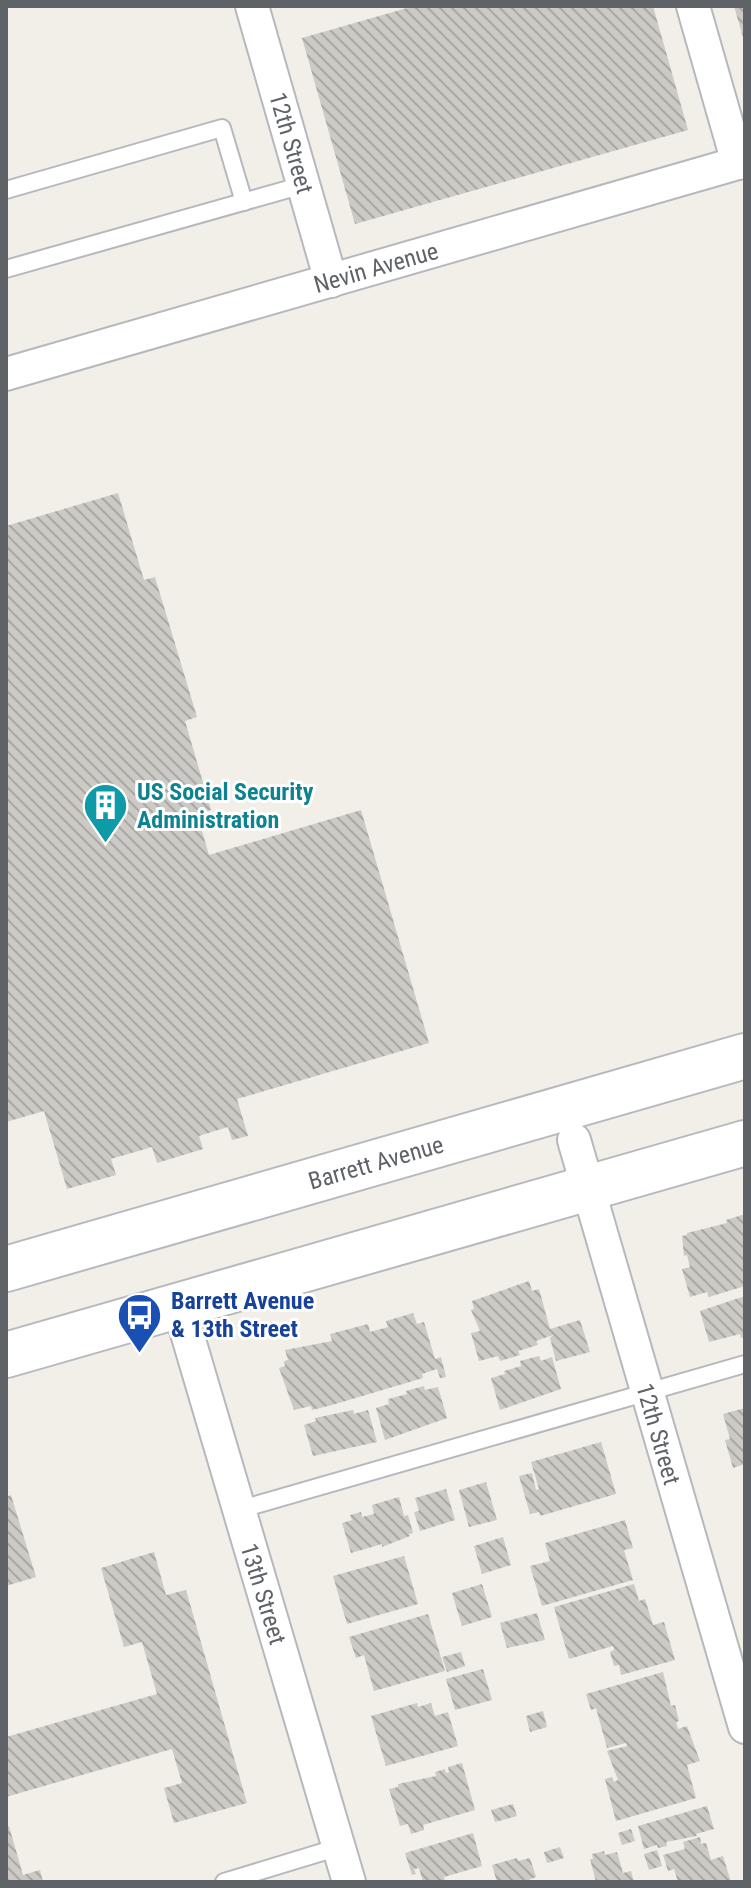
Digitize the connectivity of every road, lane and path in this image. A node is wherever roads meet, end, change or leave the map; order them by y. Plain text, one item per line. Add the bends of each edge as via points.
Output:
1 (252, 6) edge
2 (693, 6) edge
3 (741, 162) edge
4 (303, 185) junction
5 (6, 190) edge
6 (244, 202) junction
7 (6, 269) edge
8 (331, 281) junction
9 (6, 374) edge
10 (745, 1056) edge
11 (574, 1140) dead end
12 (745, 1143) edge
13 (587, 1188) junction
14 (6, 1269) edge
15 (179, 1306) junction
16 (6, 1355) edge
17 (745, 1364) edge
18 (646, 1393) junction
19 (238, 1510) junction
20 (745, 1727) edge
21 (339, 1847) junction
22 (230, 1881) edge
23 (349, 1882) edge

1 - 4 street, 12th Street
2 - 3 street
3 - 8 street, Nevin Avenue
4 - 6 lane
4 - 8 street, 12th Street
5 - 6 lane via 222,128
6 - 7 lane
8 - 9 street, Nevin Avenue
10 - 14 main road, Barrett Avenue
11 - 13 street, 12th Street
12 - 13 main road
13 - 15 main road
13 - 18 street, 12th Street
15 - 16 main road
15 - 19 street, 13th Street
17 - 18 lane
18 - 19 lane
18 - 20 street, 12th Street
19 - 21 street, 13th Street
21 - 22 lane
21 - 23 street, 13th Street

